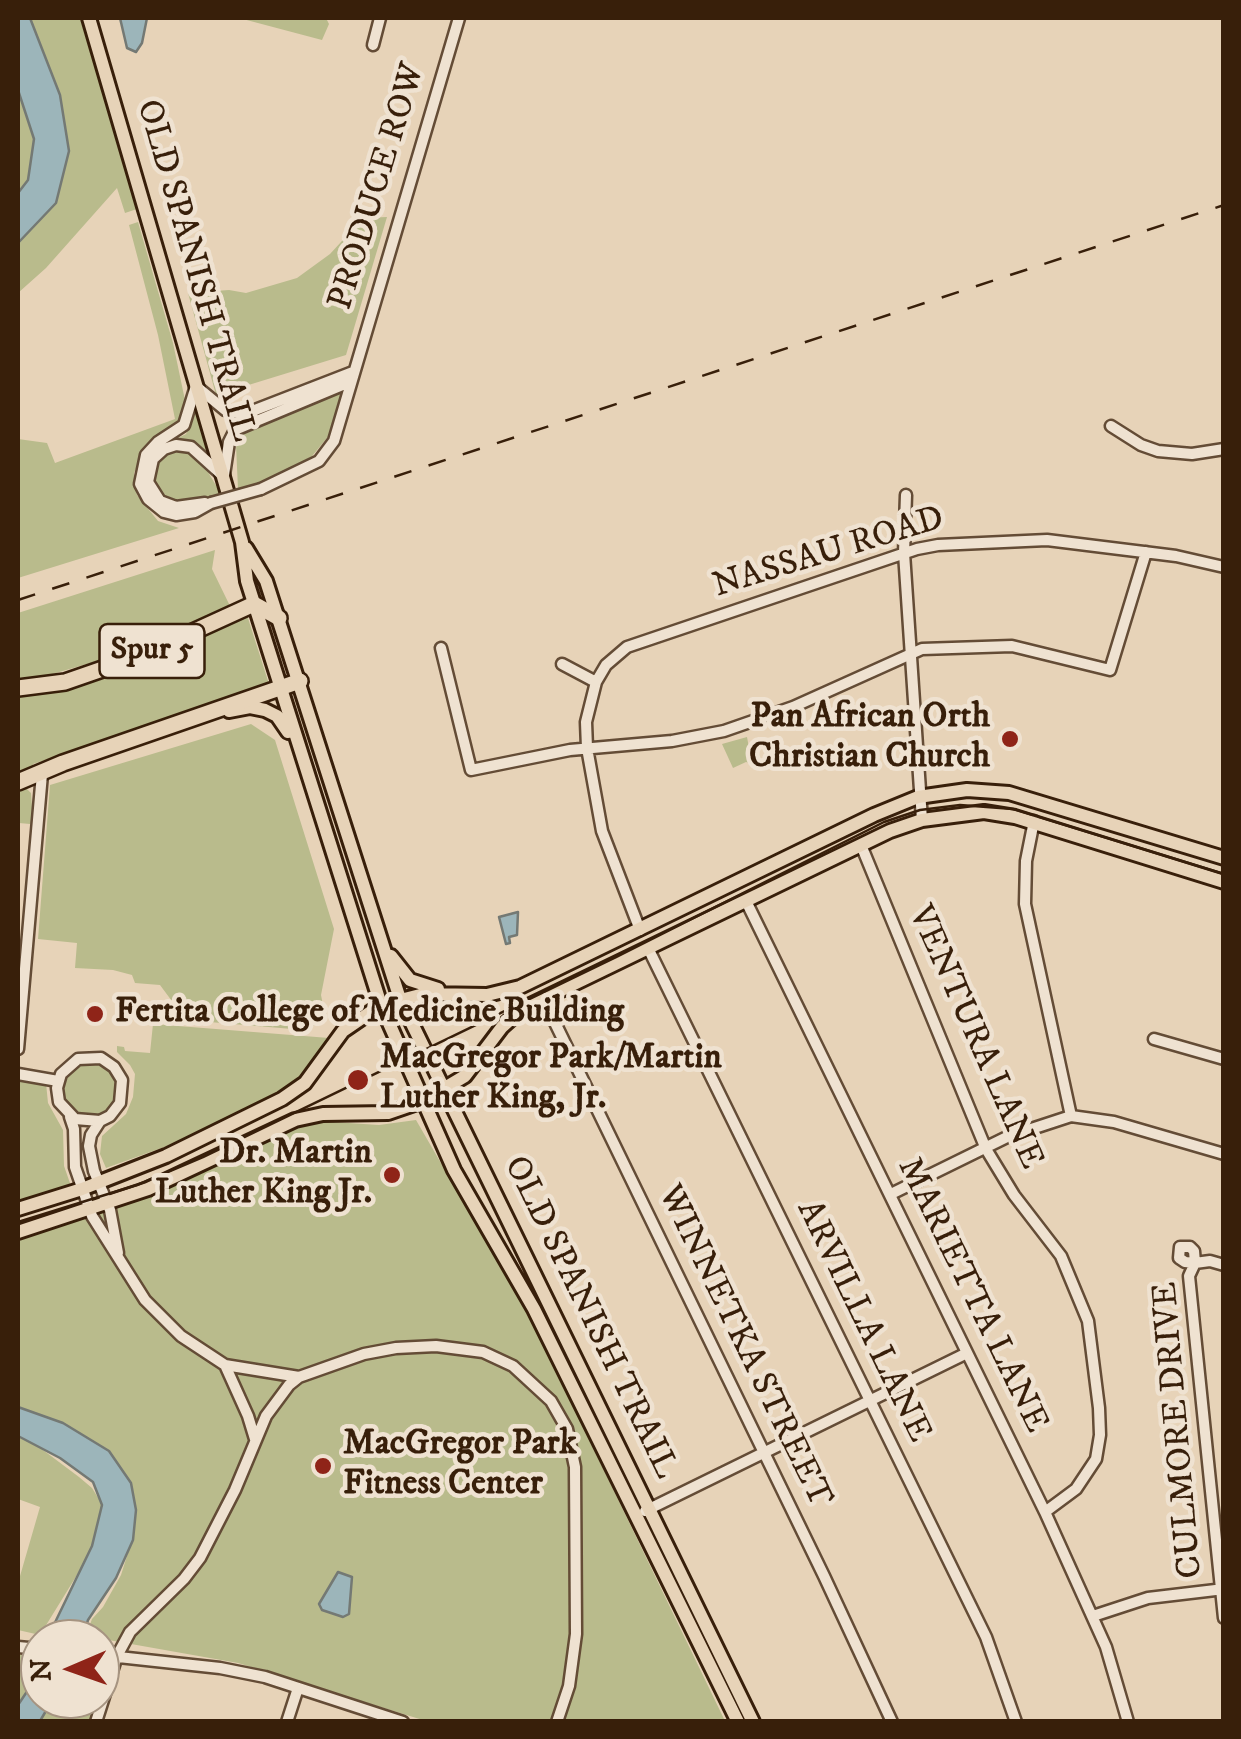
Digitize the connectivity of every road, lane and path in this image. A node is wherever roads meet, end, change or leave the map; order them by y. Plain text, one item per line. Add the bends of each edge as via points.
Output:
1 (89, 18) edge
2 (380, 18) edge
3 (459, 18) edge
4 (372, 44) dead end
5 (352, 376) junction
6 (196, 386) junction
7 (1111, 426) dead end
8 (1224, 449) edge
9 (224, 476) junction
10 (906, 495) dead end
11 (212, 503) junction
12 (242, 542) junction
13 (1146, 552) junction
14 (904, 553) junction
15 (1224, 567) edge
16 (254, 604) junction
17 (278, 618) junction
18 (440, 648) dead end
19 (910, 653) junction
20 (562, 664) dead end
21 (300, 682) junction
22 (596, 682) junction
23 (18, 688) edge
24 (279, 688) junction
25 (216, 712) junction
26 (588, 748) junction
27 (305, 771) junction
28 (30, 778) edge
29 (918, 797) junction
30 (922, 820) junction
31 (1034, 821) junction
32 (862, 845) junction
33 (1224, 858) edge
34 (1224, 882) edge
35 (746, 902) junction
36 (640, 930) junction
37 (384, 948) junction
38 (650, 950) junction
39 (480, 996) junction
40 (400, 998) junction
41 (543, 998) junction
42 (381, 1004) junction
43 (1154, 1039) dead end
44 (18, 1050) edge
45 (1224, 1060) edge
46 (18, 1074) edge
47 (58, 1081) junction
48 (443, 1091) junction
49 (423, 1101) junction
50 (70, 1116) junction
51 (1071, 1116) junction
52 (100, 1121) junction
53 (986, 1149) junction
54 (1224, 1154) edge
55 (98, 1183) junction
56 (82, 1188) junction
57 (891, 1194) junction
58 (107, 1205) junction
59 (18, 1209) edge
60 (90, 1211) junction
61 (18, 1232) edge
62 (1180, 1247) dead end
63 (119, 1258) junction
64 (1194, 1263) junction
65 (1224, 1265) edge
66 (967, 1353) junction
67 (224, 1365) junction
68 (299, 1377) junction
69 (869, 1402) junction
70 (254, 1439) junction
71 (763, 1453) junction
72 (649, 1509) junction
73 (1046, 1512) junction
74 (634, 1516) junction
75 (1222, 1589) edge
76 (1093, 1616) junction
77 (1224, 1618) edge
78 (120, 1650) edge
79 (120, 1656) edge
80 (298, 1688) junction
81 (287, 1722) edge
82 (403, 1722) edge
83 (557, 1722) edge
84 (738, 1722) edge
85 (753, 1722) edge
86 (892, 1722) edge
87 (1016, 1722) edge
88 (1128, 1722) edge

1 - 6 main road, OLD SPANISH TRAIL
2 - 4 street
3 - 5 street, PRODUCE ROW
5 - 6 street via 237,413
5 - 9 street via 235,430
5 - 11 street, PRODUCE ROW, bridge via 334,440 319,461
6 - 9 main road, OLD SPANISH TRAIL
6 - 11 street, PRODUCE ROW via 184,425 146,455 140,484 164,512 196,512
7 - 8 street via 1158,450
9 - 11 street, PRODUCE ROW via 190,447 176,445 152,459 148,482 160,500 176,507
9 - 12 main road, OLD SPANISH TRAIL
10 - 14 street
12 - 16 main road, OLD SPANISH TRAIL
12 - 17 main road, OLD SPANISH TRAIL
13 - 14 street, NASSAU ROAD via 976,540
13 - 15 street, NASSAU ROAD
13 - 19 street via 1110,670 1012,646
14 - 19 street
14 - 22 street, NASSAU ROAD via 641,641 618,654
16 - 17 highway
16 - 23 highway, Spur 5 / Spur 5 via 140,656 65,682
16 - 24 main road, OLD SPANISH TRAIL
17 - 21 main road, OLD SPANISH TRAIL
18 - 26 street via 471,770
19 - 26 street via 724,731
19 - 29 street
20 - 22 street
21 - 24 highway, Spur 5 / Spur 5
21 - 37 main road, OLD SPANISH TRAIL
22 - 26 street via 588,704
24 - 25 highway, Spur 5 / Spur 5
24 - 27 main road, OLD SPANISH TRAIL
25 - 27 main road via 250,707 277,716
25 - 28 highway, Spur 5 / Spur 5
26 - 36 street via 602,831
27 - 42 main road, OLD SPANISH TRAIL
28 - 44 street via 36,822
29 - 30 street
29 - 33 main road via 1009,792
29 - 36 main road
30 - 31 main road via 984,812
30 - 32 main road
31 - 34 main road
31 - 51 street via 1025,904
32 - 35 main road
32 - 53 street, VENTURA LANE
35 - 38 main road
35 - 57 street, MARIETTA LANE
36 - 39 main road via 520,987
37 - 39 main road via 410,980
37 - 40 main road, OLD SPANISH TRAIL
38 - 41 main road
38 - 69 street, ARVILLA LANE
39 - 40 main road
40 - 42 main road
40 - 48 main road, OLD SPANISH TRAIL
41 - 48 main road via 512,1018 472,1068
41 - 71 street, WINNETKA STREET
42 - 49 main road, OLD SPANISH TRAIL
42 - 55 main road via 343,1031 305,1083 282,1100
43 - 45 street
46 - 47 street
47 - 50 street via 59,1102
47 - 52 street via 71,1062 86,1056 114,1067 122,1096
48 - 49 main road
48 - 72 main road, OLD SPANISH TRAIL
49 - 58 main road via 388,1113 295,1120
49 - 74 main road, OLD SPANISH TRAIL via 454,1170 534,1308
50 - 52 street
50 - 56 street
51 - 53 street
51 - 54 street
52 - 55 street via 89,1146
53 - 57 street
53 - 73 street, VENTURA LANE via 1061,1256 1094,1348 1096,1459 1076,1490
55 - 56 main road
55 - 58 street
56 - 59 main road
56 - 60 street
57 - 66 street, MARIETTA LANE
58 - 60 main road
58 - 63 street
60 - 61 main road
60 - 63 street
62 - 64 street, CULMORE DRIVE via 1179,1258
63 - 67 street via 162,1319
64 - 65 street
64 - 75 street, CULMORE DRIVE via 1189,1276
66 - 69 street
66 - 73 street, MARIETTA LANE
67 - 68 street
67 - 70 street
68 - 70 street
68 - 83 street via 382,1350 453,1346 514,1366 551,1401 575,1467 574,1651
69 - 71 street
69 - 87 street, ARVILLA LANE via 986,1637
70 - 78 street via 195,1566
71 - 72 street
71 - 86 street, WINNETKA STREET
72 - 74 street
72 - 85 main road, OLD SPANISH TRAIL
73 - 76 street, MARIETTA LANE
74 - 84 main road, OLD SPANISH TRAIL
75 - 76 street via 1148,1598
75 - 77 street, CULMORE DRIVE
76 - 88 street, MARIETTA LANE
79 - 80 street via 220,1668
80 - 81 street
80 - 82 street

